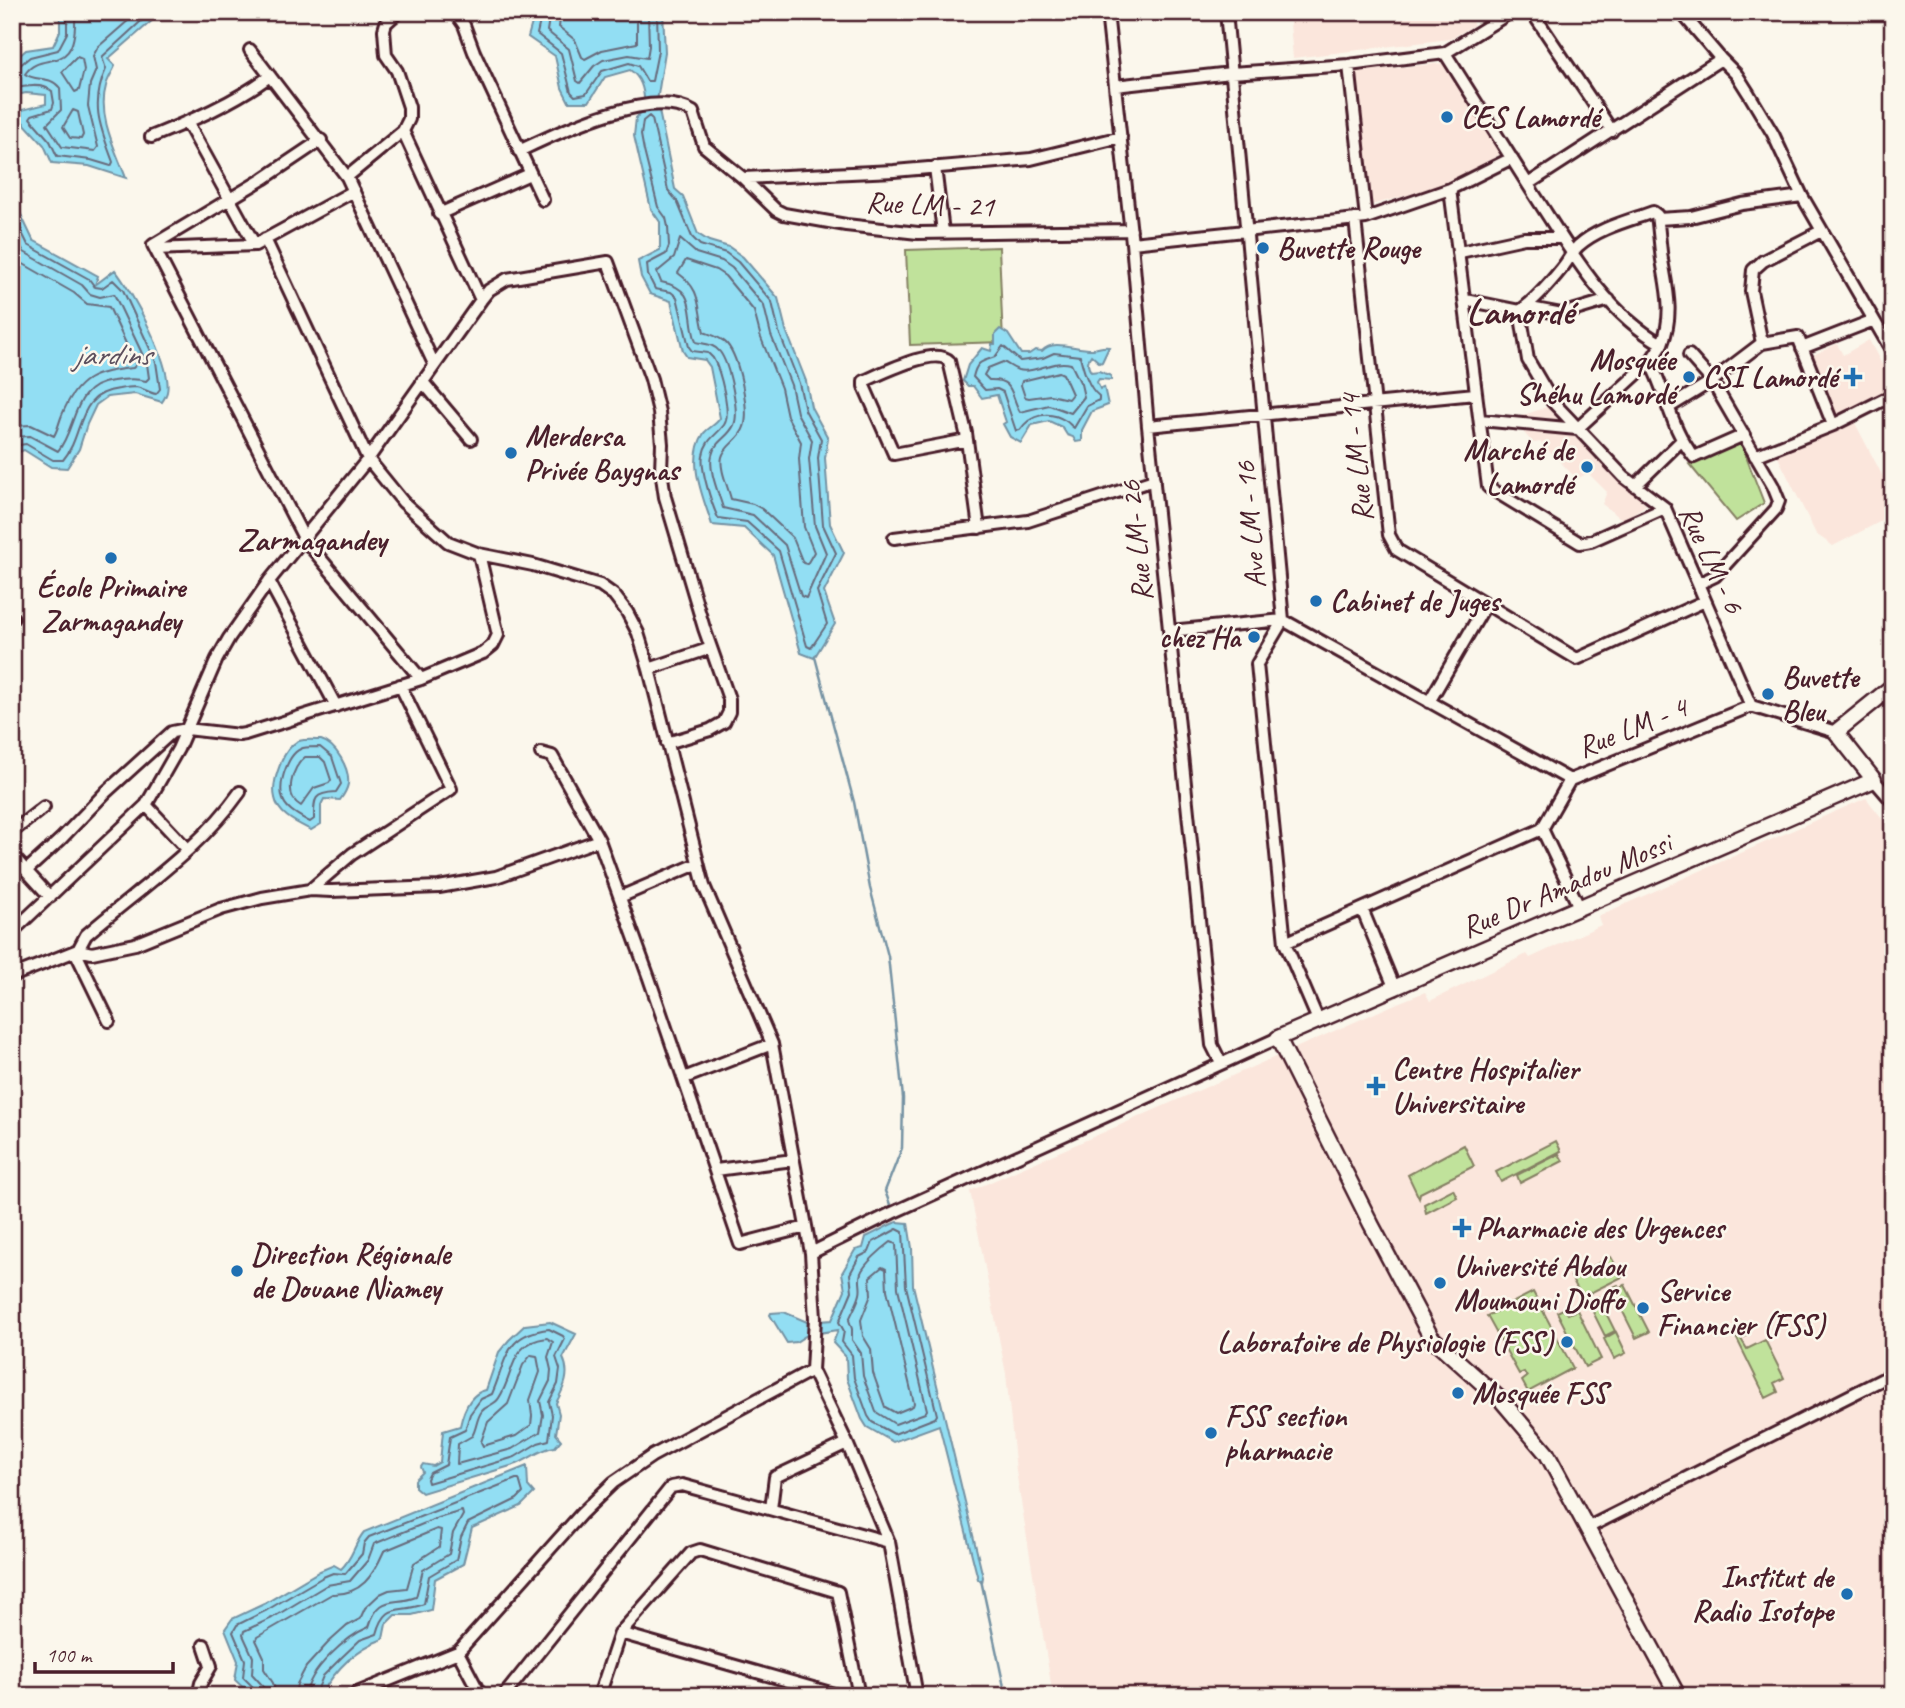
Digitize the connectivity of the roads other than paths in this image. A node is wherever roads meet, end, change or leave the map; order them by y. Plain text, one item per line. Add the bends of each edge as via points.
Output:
1 (398, 12) edge
2 (455, 12) edge
3 (1107, 12) edge
4 (1226, 12) edge
5 (1511, 12) edge
6 (1532, 12) edge
7 (1681, 12) edge
8 (250, 50) dead end
9 (1445, 53) junction
10 (1721, 60) junction
11 (1349, 65) junction
12 (1231, 73) junction
13 (270, 76) junction
14 (1115, 86) junction
15 (187, 122) junction
16 (403, 131) junction
17 (1612, 131) junction
18 (151, 137) dead end
19 (1121, 137) junction
20 (321, 140) junction
21 (519, 150) junction
22 (1511, 158) junction
23 (935, 167) junction
24 (530, 174) junction
25 (348, 177) junction
26 (743, 178) junction
27 (1528, 184) junction
28 (1450, 189) junction
29 (354, 191) junction
30 (1802, 196) junction
31 (229, 198) junction
32 (542, 200) dead end
33 (439, 214) junction
34 (1361, 218) junction
35 (1658, 219) junction
36 (1131, 230) junction
37 (1821, 231) junction
38 (943, 232) junction
39 (1247, 232) junction
40 (1562, 238) junction
41 (260, 242) junction
42 (1132, 243) junction
43 (155, 249) junction
44 (1460, 252) junction
45 (1573, 253) junction
46 (481, 300) junction
47 (1466, 300) junction
48 (1609, 300) junction
49 (1522, 309) junction
50 (1874, 320) junction
51 (1662, 344) junction
52 (1762, 344) junction
53 (1802, 348) junction
54 (1893, 353) edge
55 (1689, 355) dead end
56 (1650, 362) junction
57 (435, 364) junction
58 (1712, 381) junction
59 (422, 382) junction
60 (1475, 394) junction
61 (1893, 395) edge
62 (1375, 404) junction
63 (1668, 408) junction
64 (1264, 416) junction
65 (1480, 420) junction
66 (1833, 425) junction
67 (1148, 426) junction
68 (1577, 429) junction
69 (1744, 435) junction
70 (471, 439) dead end
71 (967, 440) junction
72 (1681, 442) junction
73 (1755, 456) junction
74 (368, 460) junction
75 (1154, 480) junction
76 (1635, 486) junction
77 (1665, 508) junction
78 (979, 528) junction
79 (894, 538) dead end
80 (305, 540) junction
81 (480, 554) junction
82 (269, 581) junction
83 (1698, 584) junction
84 (1705, 601) junction
85 (1486, 604) junction
86 (1283, 620) junction
87 (1170, 631) junction
88 (711, 648) junction
89 (649, 669) junction
90 (421, 679) junction
91 (400, 685) junction
92 (1893, 686) edge
93 (1429, 702) junction
94 (336, 706) junction
95 (1751, 706) junction
96 (187, 729) junction
97 (1836, 732) junction
98 (667, 743) junction
99 (541, 752) dead end
100 (1570, 780) junction
101 (1874, 780) junction
102 (240, 792) dead end
103 (1893, 802) edge
104 (146, 804) junction
105 (44, 807) dead end
106 (1542, 829) junction
107 (12, 832) edge
108 (599, 840) junction
109 (188, 850) junction
110 (12, 855) edge
111 (697, 864) junction
112 (27, 870) junction
113 (310, 890) junction
114 (50, 897) junction
115 (620, 897) junction
116 (1579, 907) junction
117 (1362, 909) junction
118 (12, 932) edge
119 (1285, 943) junction
120 (77, 950) junction
121 (12, 976) edge
122 (1395, 989) junction
123 (1318, 1020) junction
124 (109, 1021) dead end
125 (1278, 1038) junction
126 (772, 1044) junction
127 (1221, 1063) junction
128 (684, 1078) junction
129 (793, 1160) junction
130 (716, 1170) junction
131 (806, 1227) junction
132 (811, 1253) junction
133 (812, 1370) junction
134 (1893, 1374) edge
135 (847, 1443) junction
136 (771, 1509) junction
137 (1587, 1528) junction
138 (889, 1542) junction
139 (620, 1633) junction
140 (204, 1645) dead end
141 (457, 1652) junction
142 (1674, 1695) edge
143 (198, 1696) edge
144 (350, 1696) edge
145 (481, 1696) edge
146 (506, 1696) edge
147 (599, 1696) edge
148 (841, 1696) edge
149 (859, 1696) edge
150 (917, 1696) edge

1 - 16 street via 384,30 386,55 397,71 409,107
2 - 21 street
3 - 14 street, Rue LM- 26
4 - 12 street, Ave LM - 16
5 - 9 street
6 - 17 street
7 - 10 street
8 - 13 street
9 - 11 street
9 - 22 street
10 - 17 street
10 - 30 street via 1756,104
11 - 12 street
11 - 34 street, Rue LM - 14
12 - 14 street
12 - 39 street, Ave LM - 16
13 - 15 street via 246,94
13 - 20 street
14 - 19 street, Rue LM- 26
15 - 18 street
15 - 31 street
16 - 25 street
16 - 33 street
17 - 27 street
19 - 23 street via 1031,159
19 - 36 street, Rue LM- 26
20 - 25 street
20 - 31 street
21 - 24 street
21 - 26 street, Rue LM - 21 via 583,122 644,106 677,105 693,112 704,146
22 - 27 street
22 - 28 street
23 - 26 street
23 - 38 street
24 - 32 street
24 - 33 street
25 - 29 street
26 - 38 street, Rue LM - 21 via 784,214 881,229
27 - 40 street
28 - 34 street
28 - 44 street
29 - 41 street
29 - 57 street
30 - 35 street
30 - 37 street
31 - 41 street
31 - 43 street via 153,245
33 - 46 street
34 - 39 street
34 - 62 street, Rue LM - 14
35 - 45 street via 1654,212 1613,226
35 - 51 street via 1669,294
36 - 38 street, Rue LM - 21
36 - 42 street, Rue LM- 26
37 - 50 street
37 - 52 street via 1753,270 1751,291
39 - 42 street
39 - 64 street, Ave LM - 16
40 - 44 street via 1524,238
40 - 45 street
41 - 43 street
41 - 74 street
42 - 67 street, Rue LM- 26
43 - 80 street
44 - 47 street
45 - 48 street
45 - 49 street
46 - 57 street
46 - 88 street via 507,279 608,262 652,379 665,497
47 - 49 street
47 - 60 street
48 - 49 street via 1562,314
48 - 51 street via 1640,331
49 - 68 street, Rue LM - 6 via 1528,360 1552,401
50 - 53 street
50 - 54 street
51 - 56 street
52 - 53 street via 1798,337
52 - 58 street
53 - 66 street
55 - 58 street
56 - 63 street
56 - 68 street
57 - 59 street
58 - 63 street
58 - 69 street
59 - 70 street
59 - 74 street
60 - 62 street
60 - 65 street
61 - 66 street
62 - 64 street
62 - 85 street, Rue LM - 14 via 1394,547
63 - 72 street
64 - 67 street
64 - 86 street, Ave LM - 16
65 - 68 street
65 - 77 street via 1488,487 1580,543
66 - 73 street
67 - 75 street, Rue LM- 26
68 - 76 street, Rue LM - 6
69 - 72 street via 1694,457
69 - 73 street
71 - 71 street via 945,356 916,359 864,381 894,454
71 - 78 street
72 - 76 street
73 - 83 street via 1779,505 1715,576
74 - 80 street
74 - 81 street via 422,522 448,542
75 - 78 street via 1040,519
75 - 87 street, Rue LM- 26
76 - 77 street, Rue LM - 6
77 - 83 street, Rue LM - 6
78 - 79 street
80 - 82 street
80 - 90 street
81 - 89 street via 600,585 627,612
81 - 90 street via 496,640 483,653
82 - 94 street
82 - 96 street via 217,659
83 - 84 street, Rue LM - 6
84 - 85 street, Rue LM - 14 via 1577,659
84 - 95 street, Rue LM - 6
85 - 93 street
86 - 87 street
86 - 93 street, Rue LM - 4
86 - 119 street, Ave LM - 16 via 1257,664
87 - 127 street, Rue LM- 26 via 1212,1045
88 - 89 street
88 - 98 street via 729,699 728,718 710,730
89 - 98 street
90 - 91 street
91 - 94 street
91 - 113 street via 452,789 352,854
92 - 97 street
93 - 100 street, Rue LM - 4
94 - 96 street via 242,735
95 - 97 street
95 - 100 street, Rue LM - 4
96 - 104 street
96 - 112 street via 165,737
97 - 101 street
98 - 111 street
99 - 108 street via 552,757
100 - 106 street
101 - 103 street
101 - 116 street, Rue Dr Amadou Mossi
102 - 109 street
104 - 109 street
104 - 114 street
105 - 107 street
106 - 116 street
106 - 117 street
108 - 113 street via 496,877 439,887
108 - 115 street
109 - 120 street via 86,935
110 - 112 street
111 - 115 street
111 - 126 street
112 - 114 street
113 - 120 street via 245,901 135,944 92,953
114 - 118 street
115 - 128 street
116 - 122 street, Rue Dr Amadou Mossi
117 - 119 street
117 - 122 street
119 - 123 street, Ave LM - 16
120 - 121 street
120 - 124 street
122 - 123 street, Rue Dr Amadou Mossi
123 - 125 street, Rue Dr Amadou Mossi
125 - 127 street
125 - 137 street via 1432,1337 1485,1384 1547,1454
126 - 128 street
126 - 129 street
127 - 132 street
128 - 130 street
129 - 130 street
129 - 131 street
130 - 131 street via 740,1244
131 - 132 street
132 - 133 street
133 - 135 street
133 - 141 street via 652,1456 614,1482
134 - 137 street
135 - 136 street via 775,1477
135 - 138 street
136 - 138 street
136 - 146 street via 682,1485 671,1487
137 - 142 street
138 - 150 street
139 - 147 street
139 - 148 street
139 - 149 street via 691,1553 700,1550 838,1592
140 - 143 street via 211,1666
141 - 144 street
141 - 145 street

